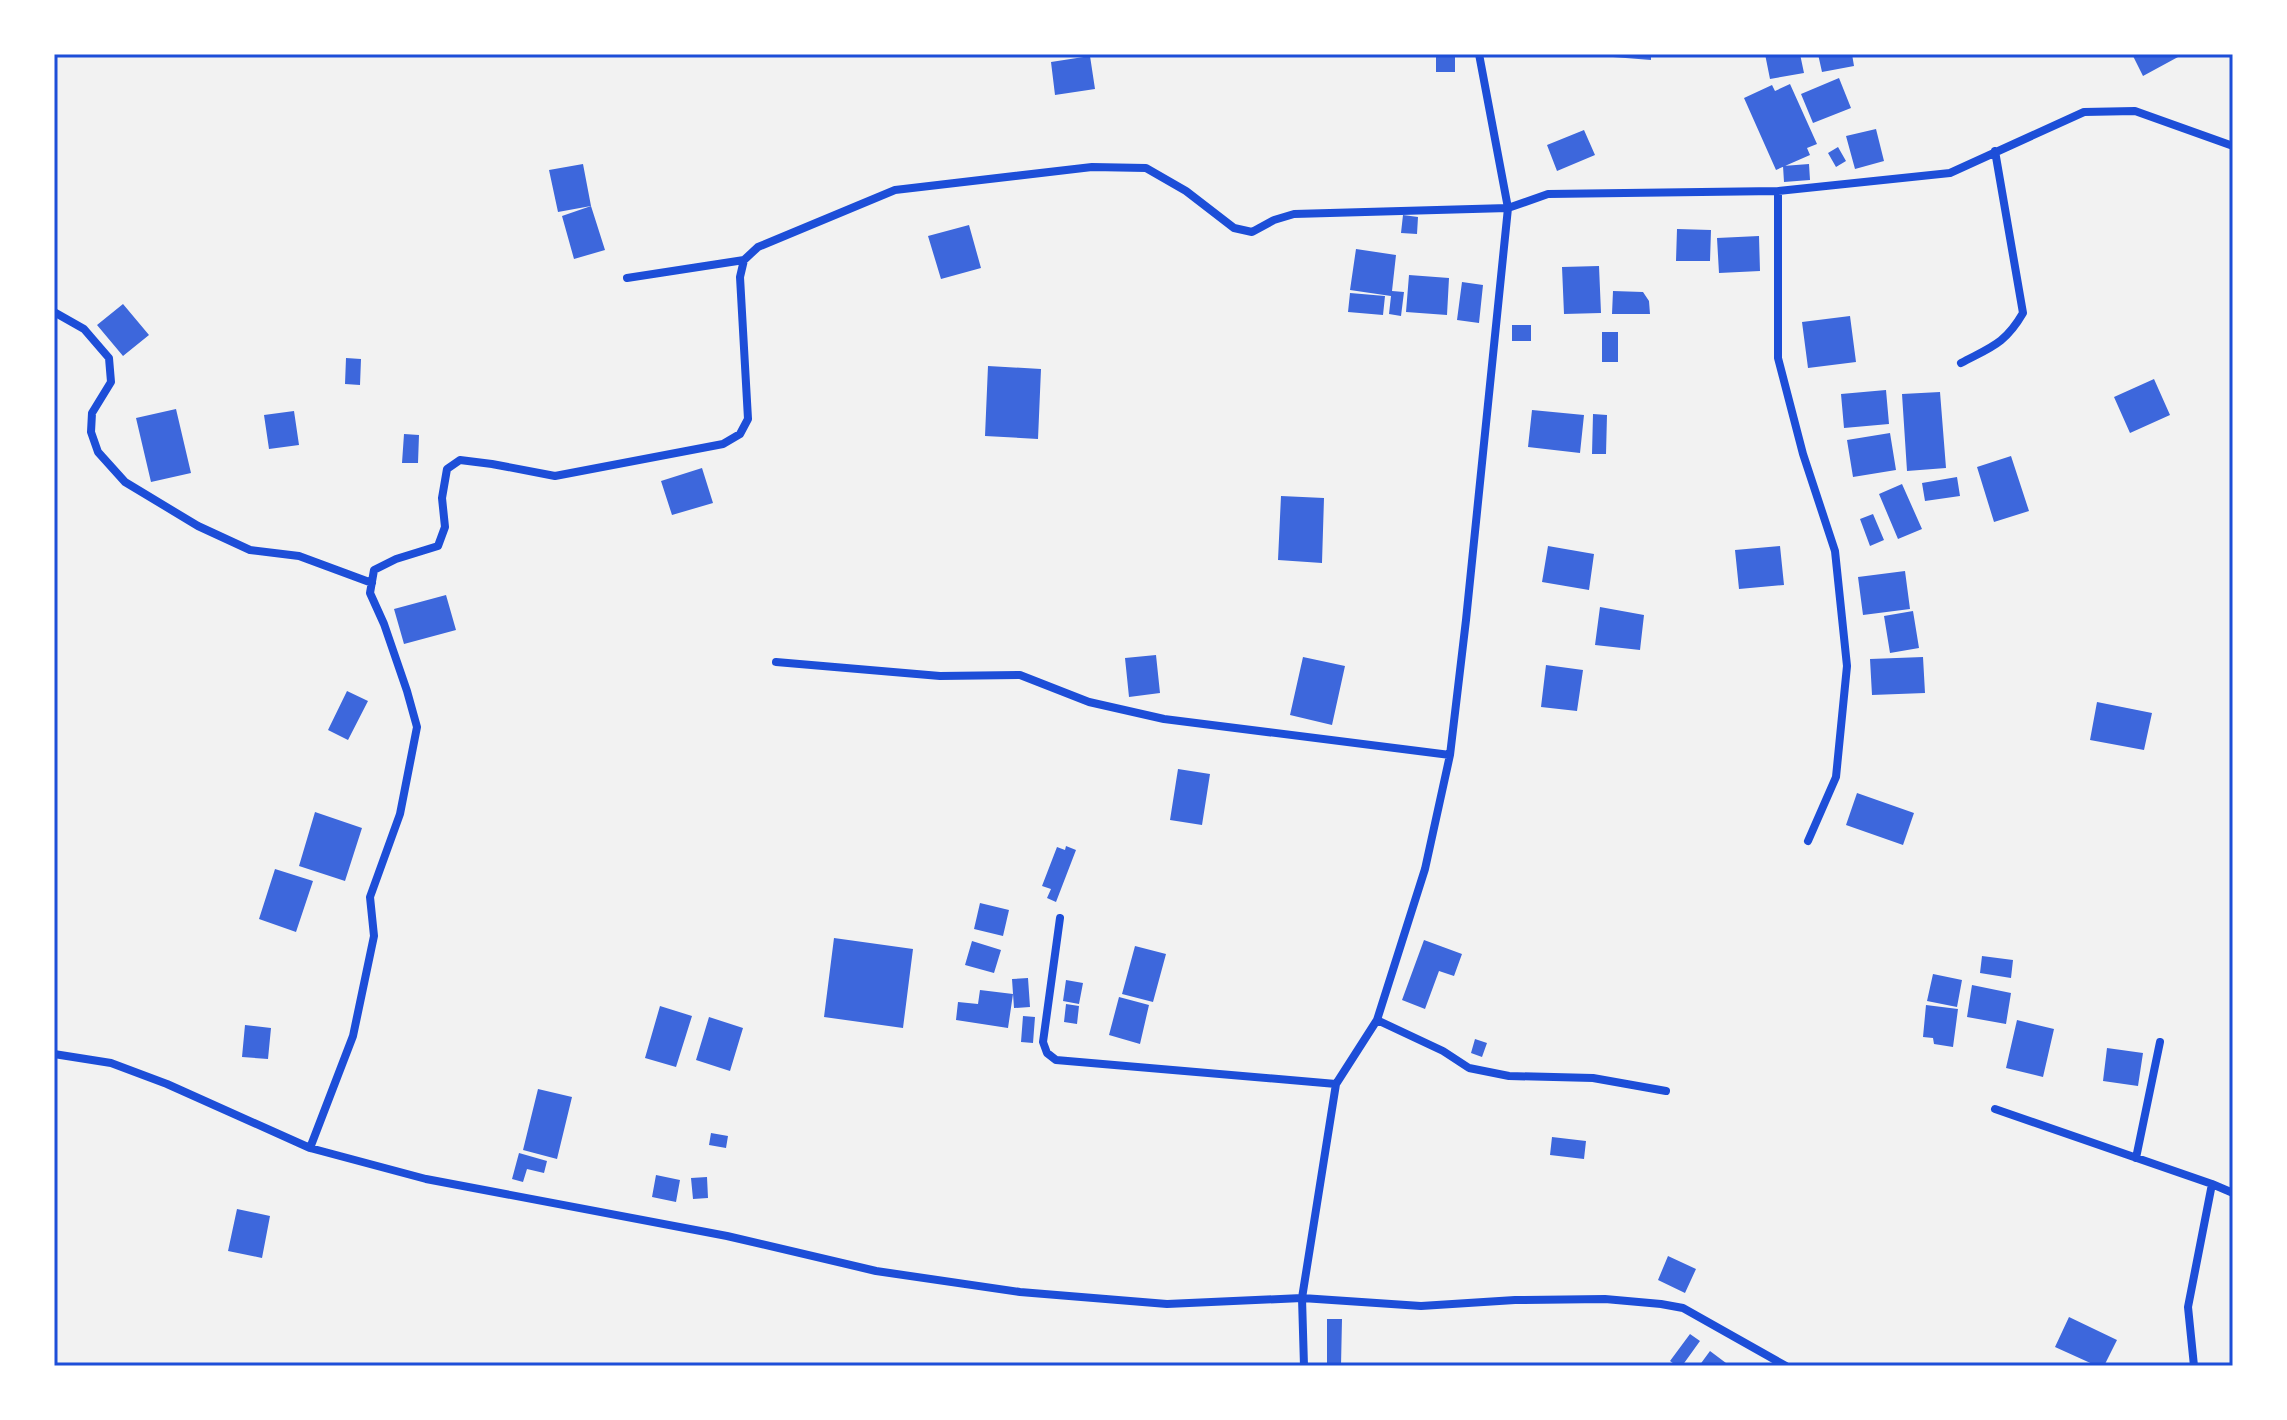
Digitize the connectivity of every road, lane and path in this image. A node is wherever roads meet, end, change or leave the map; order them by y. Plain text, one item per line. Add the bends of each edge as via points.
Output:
1 (1479, 54) edge
2 (2233, 146) edge
3 (1995, 151) junction
4 (1778, 191) junction
5 (1508, 208) junction
6 (744, 260) junction
7 (627, 278) dead end
8 (54, 312) edge
9 (1961, 363) dead end
10 (372, 583) junction
11 (776, 662) dead end
12 (1450, 755) junction
13 (1808, 841) dead end
14 (1060, 918) dead end
15 (1377, 1020) junction
16 (2160, 1042) dead end
17 (54, 1054) edge
18 (1336, 1084) junction
19 (1666, 1091) dead end
20 (1995, 1109) dead end
21 (310, 1148) junction
22 (2136, 1158) junction
23 (2212, 1184) junction
24 (2233, 1193) edge
25 (1302, 1298) junction
26 (1304, 1366) edge
27 (1786, 1366) edge
28 (2194, 1366) edge

1 - 5 street
2 - 3 street via 2135,111 2084,112
3 - 4 street via 1950,173
3 - 9 street via 2023,313 2001,341
4 - 5 street via 1548,194
4 - 13 street via 1778,358 1835,551 1847,666 1836,777
5 - 6 street via 1294,214 1252,232 1234,228 1146,168 1092,167 895,190 758,247
5 - 12 street
6 - 7 street
6 - 10 street via 740,277 748,419 740,434 723,444 555,476 460,460 447,469 445,527 438,546 374,570
8 - 10 street via 84,329 109,358 111,382 92,413 91,432 98,452 125,482 250,550 299,556
10 - 21 street via 370,593 417,727 400,814 370,897 374,936 353,1036
11 - 12 street via 940,676 1020,675 1089,702 1164,719
12 - 15 street via 1425,869
14 - 18 street via 1043,1042 1056,1060
15 - 18 street
15 - 19 street via 1469,1068 1509,1076 1593,1078
16 - 22 street
17 - 21 street via 111,1063
18 - 25 street
20 - 22 street
21 - 25 street via 426,1179 890,1273 1020,1292 1167,1304
22 - 23 street
23 - 24 street
23 - 28 street via 2188,1307
25 - 26 street
25 - 27 street via 1421,1306 1575,1299 1661,1304 1683,1308

